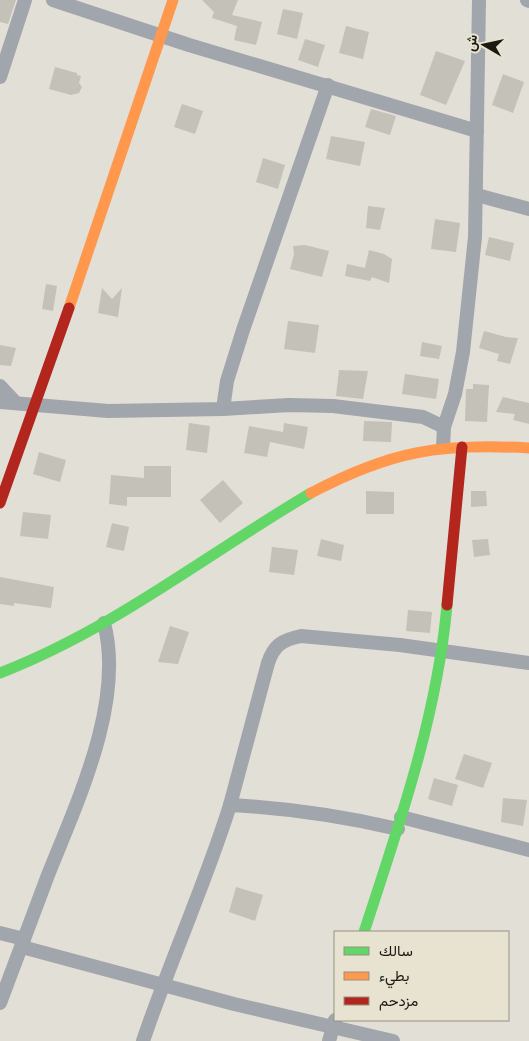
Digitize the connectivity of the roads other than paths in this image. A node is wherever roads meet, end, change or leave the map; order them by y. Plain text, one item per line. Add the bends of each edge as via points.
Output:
1 (24, 0) edge
2 (53, 0) edge
3 (173, 0) edge
4 (479, 0) edge
5 (161, 35) junction
6 (0, 77) edge
7 (328, 85) junction
8 (477, 131) junction
9 (476, 195) junction
10 (529, 209) edge
11 (0, 386) edge
12 (0, 402) edge
13 (15, 402) junction
14 (36, 404) junction
15 (223, 409) junction
16 (444, 427) junction
17 (443, 447) junction
18 (462, 447) junction
19 (529, 448) edge
20 (0, 503) edge
21 (104, 623) junction
22 (444, 651) junction
23 (529, 663) edge
24 (0, 673) edge
25 (230, 804) junction
26 (399, 823) junction
27 (529, 850) edge
28 (364, 931) edge
29 (0, 933) edge
30 (23, 943) junction
31 (162, 984) junction
32 (0, 1003) edge
33 (334, 1023) edge
34 (144, 1041) edge
35 (330, 1041) edge
36 (394, 1041) edge

1 - 6 street
2 - 5 street
3 - 5 street
4 - 8 street
5 - 7 street
5 - 14 street
7 - 8 street
7 - 15 street via 243,330 227,381
8 - 9 street
9 - 10 street
9 - 16 street via 463,352 455,394
11 - 13 street
12 - 13 street
13 - 14 street
14 - 15 street via 108,411
14 - 20 street
15 - 16 street via 333,406 423,417
16 - 17 street
17 - 18 street
17 - 21 street via 387,459 324,487
18 - 19 street
18 - 22 street
21 - 24 street via 62,648
21 - 30 street via 110,645 110,664 104,715 70,822
22 - 23 street
22 - 25 street via 301,636 279,643 272,650 268,663
22 - 26 street via 433,703
25 - 26 street
25 - 31 street via 208,874
26 - 27 street
26 - 28 street
29 - 30 street
30 - 31 street
30 - 32 street
31 - 33 street via 234,1004
31 - 34 street
33 - 35 street
33 - 36 street

